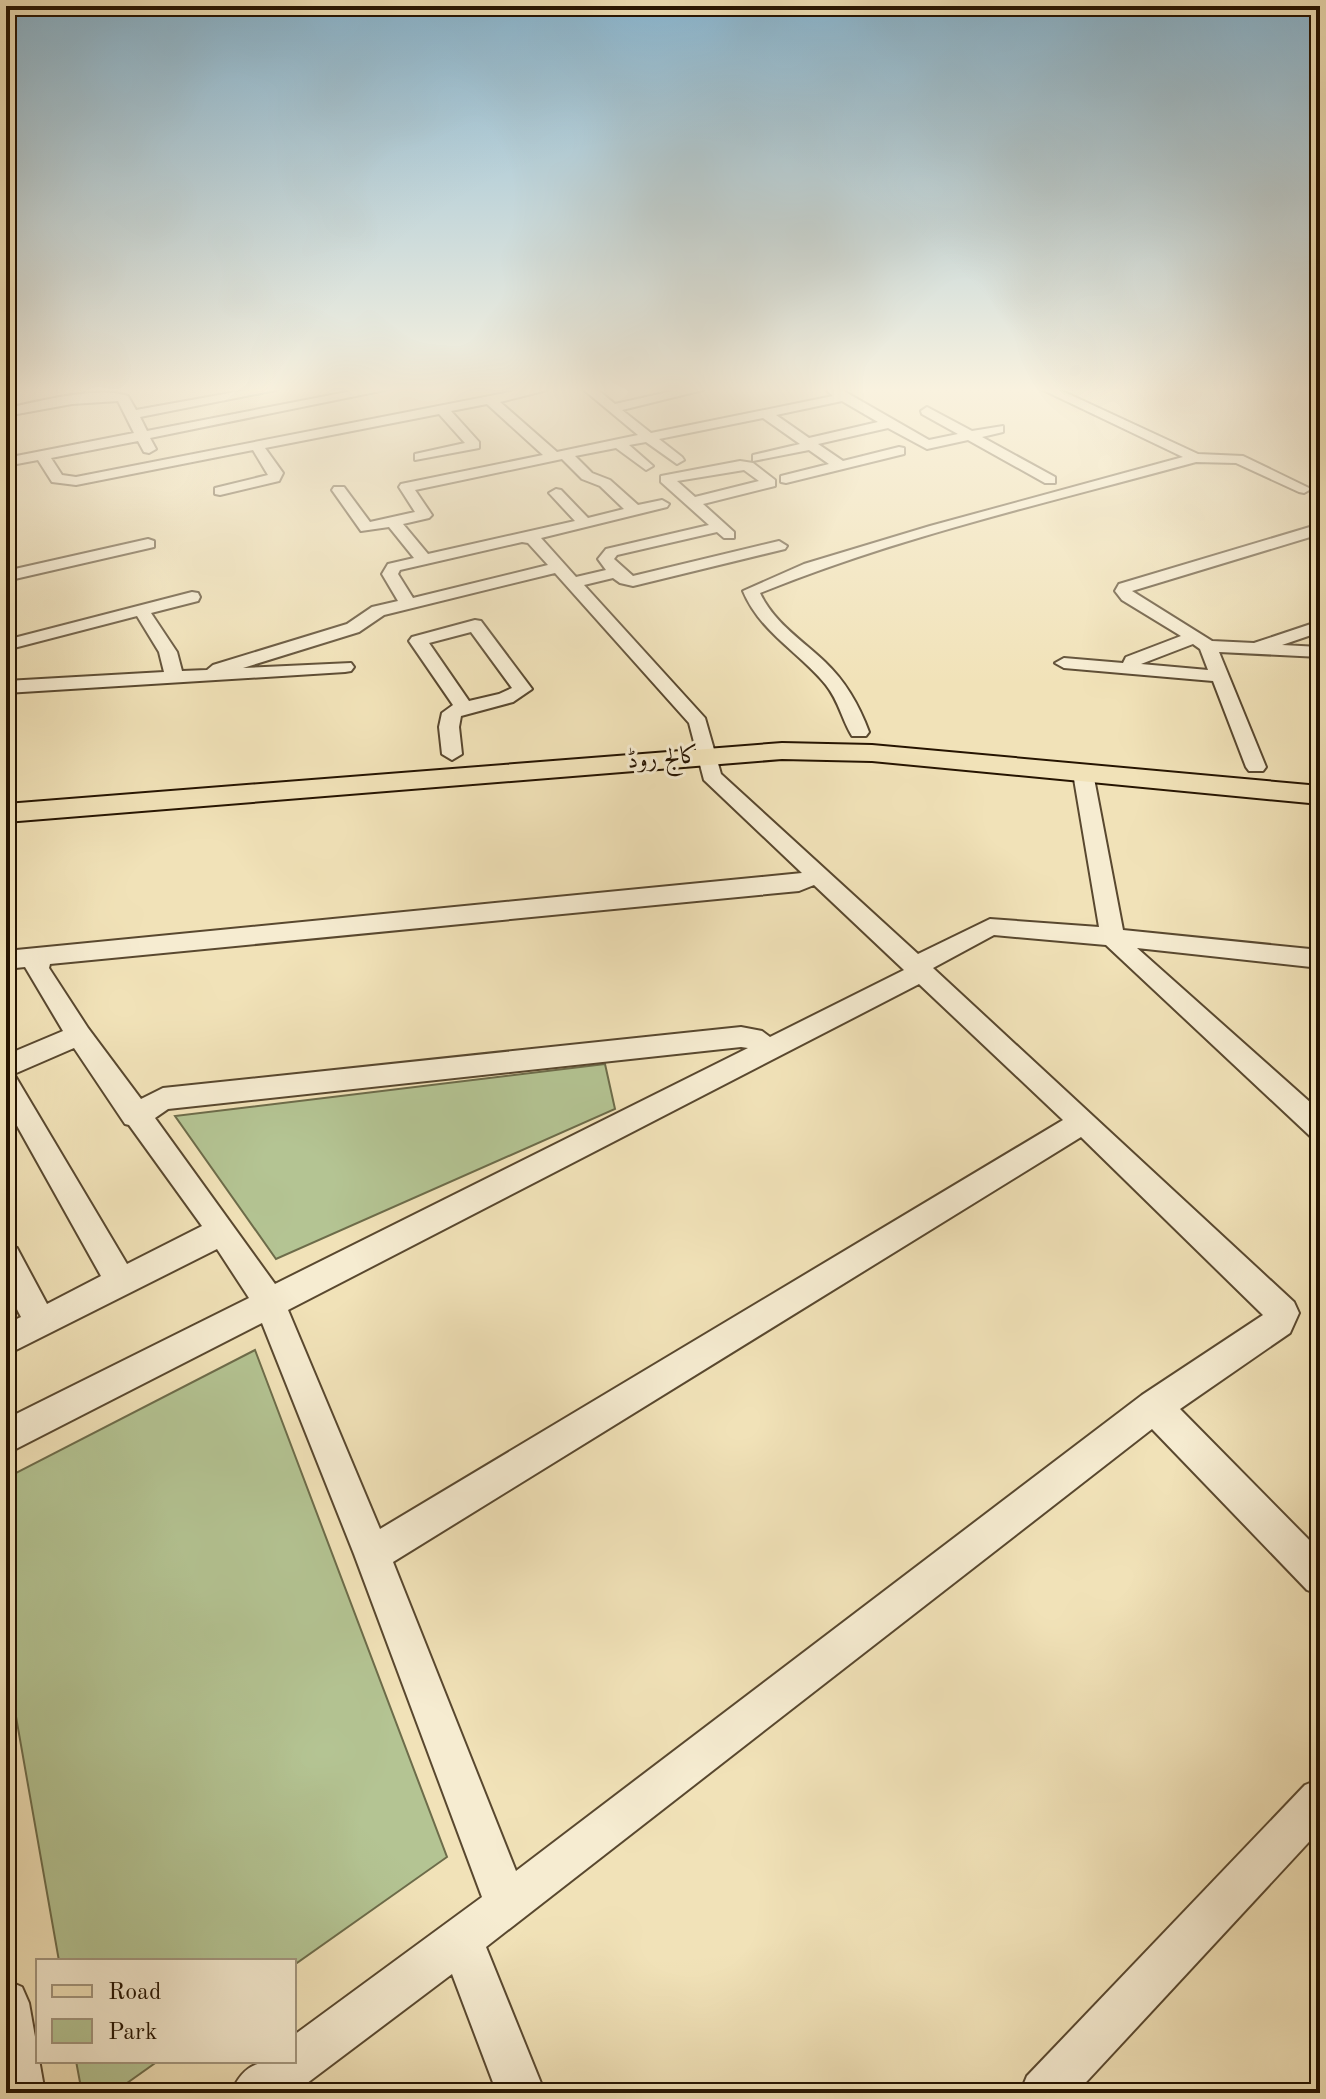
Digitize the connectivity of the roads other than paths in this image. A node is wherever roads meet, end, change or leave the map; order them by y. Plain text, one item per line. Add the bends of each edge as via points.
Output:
1 (233, 488) edge
2 (407, 488) edge
3 (610, 488) edge
4 (676, 488) edge
5 (754, 488) edge
6 (1086, 488) edge
7 (339, 490) dead end
8 (220, 491) dead end
9 (556, 493) dead end
10 (692, 502) junction
11 (662, 504) dead end
12 (635, 511) junction
13 (393, 521) junction
14 (585, 523) junction
15 (721, 527) junction
16 (1320, 529) edge
17 (528, 537) junction
18 (148, 544) dead end
19 (779, 546) dead end
20 (750, 553) junction
21 (424, 560) junction
22 (558, 568) junction
23 (616, 572) junction
24 (6, 576) edge
25 (572, 583) junction
26 (192, 597) dead end
27 (408, 603) junction
28 (141, 610) junction
29 (1320, 626) edge
30 (1201, 641) junction
31 (6, 645) edge
32 (1255, 648) junction
33 (1320, 652) edge
34 (1064, 663) dead end
35 (345, 667) dead end
36 (1133, 668) junction
37 (212, 675) junction
38 (1219, 676) junction
39 (174, 677) junction
40 (6, 687) edge
41 (464, 707) junction
42 (859, 732) junction
43 (704, 745) junction
44 (452, 754) junction
45 (1115, 765) junction
46 (1256, 767) junction
47 (1320, 772) edge
48 (1083, 773) junction
49 (6, 792) edge
50 (1320, 795) edge
51 (6, 813) edge
52 (817, 875) junction
53 (1112, 935) junction
54 (40, 957) junction
55 (1320, 959) edge
56 (6, 960) edge
57 (919, 969) junction
58 (79, 1035) junction
59 (766, 1049) junction
60 (6, 1066) edge
61 (6, 1082) edge
62 (135, 1116) junction
63 (1083, 1122) junction
64 (1320, 1128) edge
65 (222, 1231) junction
66 (6, 1258) edge
67 (121, 1282) junction
68 (269, 1302) junction
69 (41, 1323) junction
70 (6, 1340) edge
71 (1154, 1407) junction
72 (6, 1437) edge
73 (372, 1554) junction
74 (1320, 1577) edge
75 (1320, 1800) edge
76 (507, 1905) junction
77 (461, 1939) junction
78 (6, 2003) edge
79 (296, 2062) edge
80 (295, 2063) edge
81 (21, 2093) edge
82 (255, 2093) edge
83 (521, 2093) edge
84 (1044, 2093) edge

1 - 8 street
2 - 13 street via 424,515
3 - 12 street
4 - 10 street
5 - 10 street
6 - 42 street via 810,567 751,591 755,604 830,678
7 - 13 street via 366,528
9 - 14 street
10 - 15 street
11 - 12 street
12 - 14 street
13 - 21 street
14 - 17 street
15 - 20 street
15 - 23 street via 612,552 606,559
16 - 30 street via 1125,588 1128,596
17 - 21 street
17 - 22 street
18 - 24 street
19 - 20 street
20 - 23 street via 633,581
21 - 27 street via 389,572
22 - 25 street
22 - 27 street
23 - 25 street
25 - 43 street via 698,722
26 - 28 street
27 - 37 street via 378,611 353,628
28 - 31 street
28 - 39 street via 168,652
29 - 32 street
30 - 32 street
30 - 36 street via 1132,661
30 - 38 street
32 - 33 street
34 - 36 street
35 - 37 street
36 - 38 street
37 - 39 street
38 - 46 street
39 - 40 street
41 - 41 street via 512,697 523,689 475,625 418,641
41 - 44 street via 450,717
42 - 43 main road, کالج روڈ
42 - 45 main road, کالج روڈ
43 - 44 main road, کالج روڈ
43 - 48 main road, کالج روڈ via 850,751
43 - 51 main road, کالج روڈ
43 - 52 street via 711,776
44 - 49 main road, کالج روڈ
45 - 46 main road, کالج روڈ
45 - 48 main road, کالج روڈ
45 - 50 main road, کالج روڈ
46 - 47 main road, کالج روڈ
48 - 53 street
52 - 54 street via 799,883
52 - 57 street
53 - 55 street
53 - 57 street via 990,927
53 - 64 street via 1124,952
54 - 56 street
54 - 58 street via 37,969
57 - 59 street
57 - 63 street
58 - 60 street
58 - 62 street
59 - 62 street via 753,1038 741,1037 163,1099
59 - 68 street
61 - 67 street
62 - 65 street
63 - 71 street via 1283,1313 1279,1322
63 - 73 street
65 - 67 street
65 - 68 street
66 - 69 street
67 - 69 street
68 - 72 street
68 - 73 street
69 - 70 street
71 - 74 street
71 - 76 street
73 - 76 street
75 - 84 street
76 - 77 street
77 - 79 street
77 - 83 street
78 - 81 street
80 - 82 street

